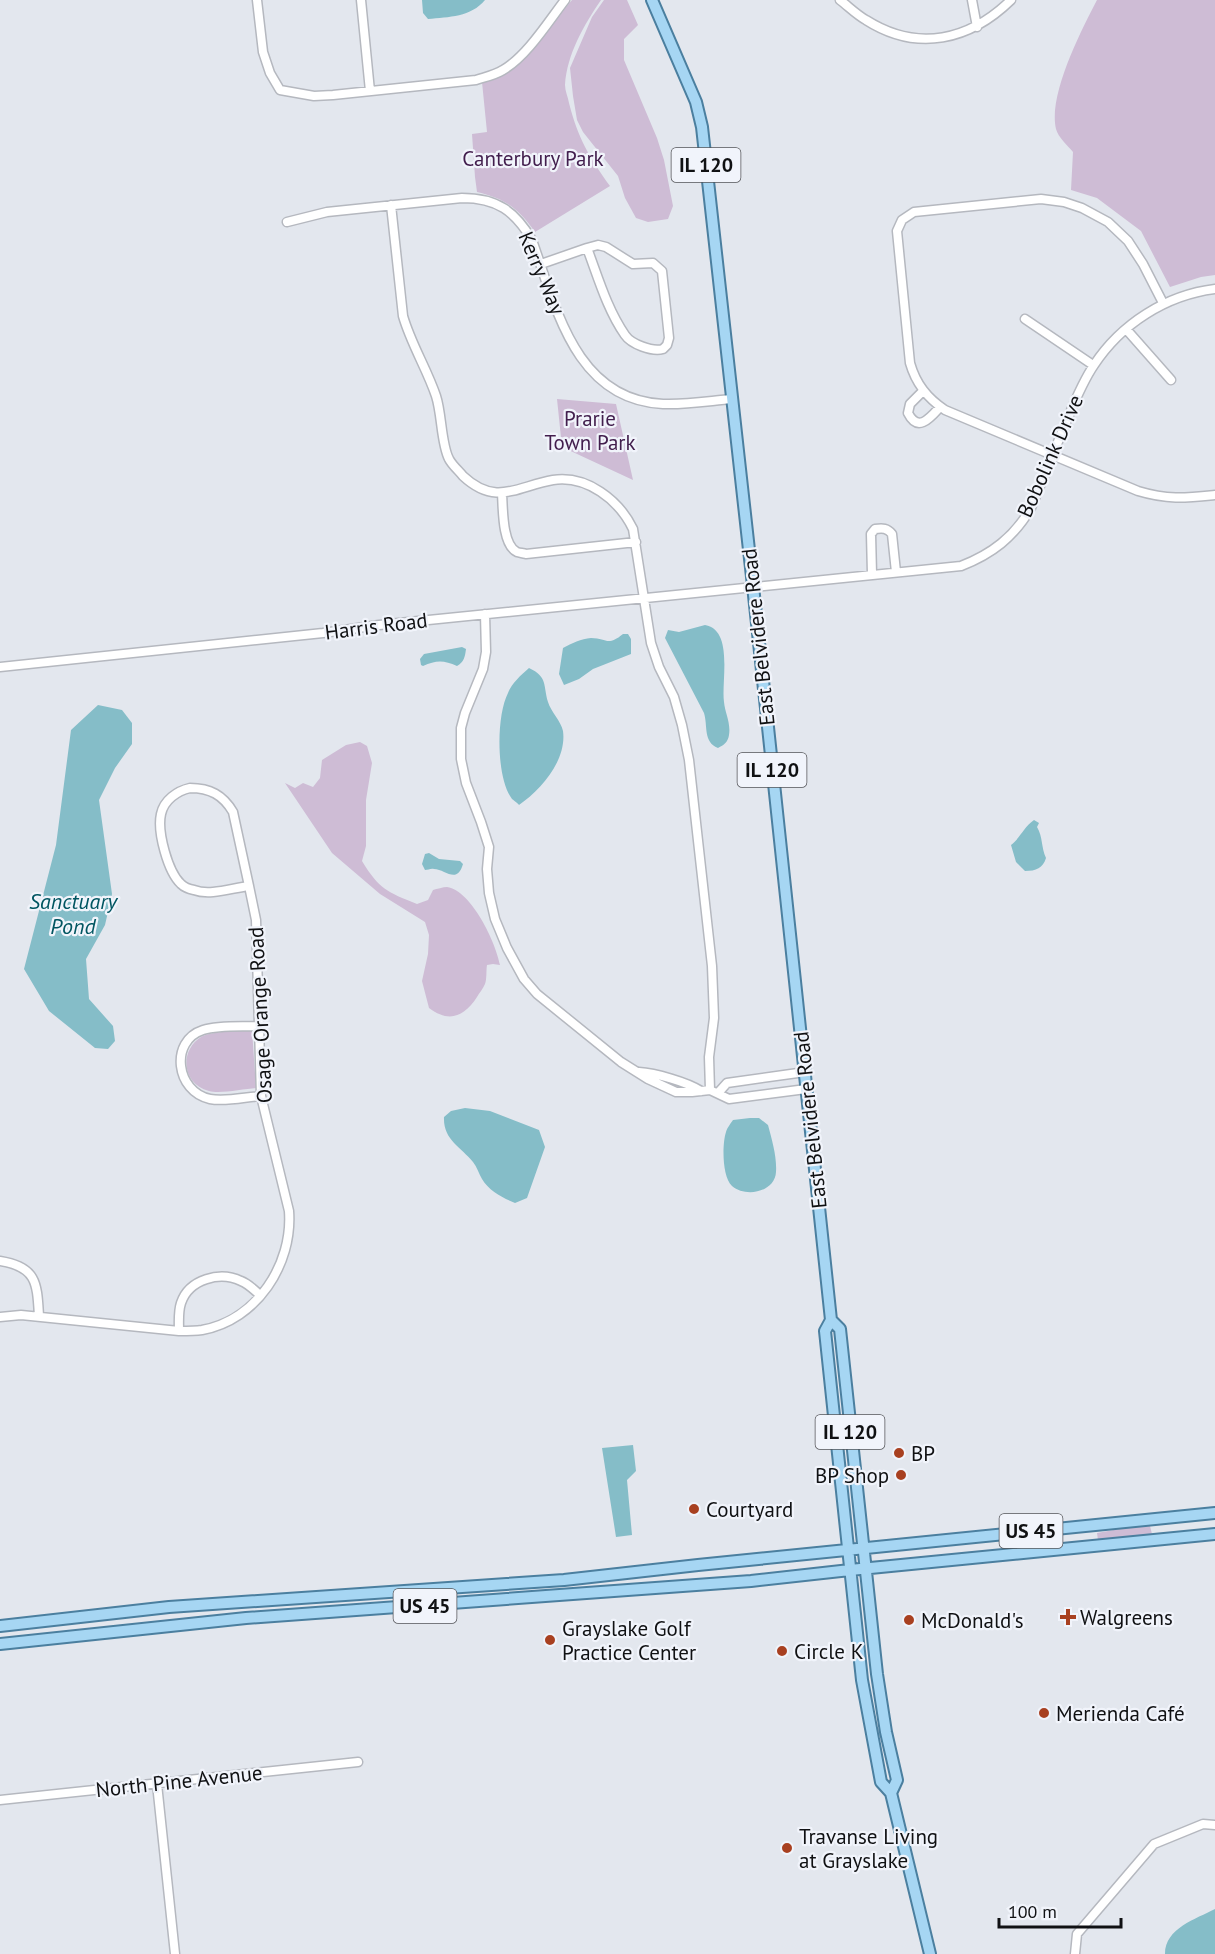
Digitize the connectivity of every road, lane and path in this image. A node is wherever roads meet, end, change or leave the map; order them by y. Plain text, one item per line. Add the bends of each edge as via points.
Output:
1 (257, 0) edge
2 (361, 0) edge
3 (565, 0) edge
4 (652, 0) edge
5 (840, 0) edge
6 (972, 0) edge
7 (1011, 0) edge
8 (977, 27) junction
9 (370, 91) junction
10 (391, 206) junction
11 (287, 222) dead end
12 (587, 248) junction
13 (541, 264) junction
14 (1215, 289) edge
15 (1163, 303) junction
16 (1025, 319) dead end
17 (1126, 329) junction
18 (1094, 365) junction
19 (1171, 380) dead end
20 (922, 391) junction
21 (732, 399) junction
22 (940, 407) junction
23 (1052, 455) junction
24 (502, 493) junction
25 (1215, 495) edge
26 (636, 543) junction
27 (896, 572) junction
28 (872, 574) junction
29 (753, 586) junction
30 (643, 597) junction
31 (484, 614) junction
32 (0, 667) edge
33 (249, 886) junction
34 (259, 1026) junction
35 (805, 1072) junction
36 (806, 1089) junction
37 (714, 1091) junction
38 (261, 1096) junction
39 (0, 1261) edge
40 (260, 1295) junction
41 (39, 1316) junction
42 (0, 1317) edge
43 (831, 1320) junction
44 (179, 1331) junction
45 (1215, 1513) edge
46 (1215, 1534) edge
47 (862, 1548) junction
48 (847, 1550) junction
49 (865, 1568) junction
50 (849, 1570) junction
51 (0, 1626) edge
52 (0, 1644) edge
53 (358, 1762) dead end
54 (157, 1784) junction
55 (891, 1793) junction
56 (0, 1800) edge
57 (1215, 1825) edge
58 (175, 1954) edge
59 (930, 1954) edge
60 (1075, 1954) edge

1 - 9 street via 263,52 280,90 314,96
2 - 9 street
3 - 9 street via 522,54 502,71 476,80
4 - 21 main road, East Belvidere Road / IL 120 via 696,102 702,127
5 - 8 street via 866,20 898,35 946,38
6 - 8 street
7 - 8 street
10 - 11 street, Kerry Way via 327,212
10 - 13 street, Kerry Way via 476,198 500,206 524,225
10 - 24 street via 403,316 436,397 448,458 472,483
12 - 12 street via 606,247 633,264 653,263 662,271 669,338 663,349 651,349 626,337
12 - 13 street
13 - 21 street, Kerry Way via 569,340 601,381 642,401 685,404
14 - 15 street, Bobolink Drive
15 - 17 street, Bobolink Drive
15 - 20 street via 1128,241 1108,222 1082,208 1041,199 914,212 902,220 896,236 910,363
16 - 18 street
17 - 18 street, Bobolink Drive
17 - 19 street
18 - 23 street, Bobolink Drive
20 - 22 street
20 - 22 street via 910,405 908,413 912,420 927,421
21 - 29 main road, East Belvidere Road / IL 120
22 - 23 street
23 - 25 street via 1158,497
23 - 27 street, Bobolink Drive via 1031,508 1006,540 961,566
24 - 26 street via 552,481 583,484 616,503 626,515
24 - 26 street via 506,535 516,551 526,554
26 - 30 street
27 - 28 street, Bobolink Drive
27 - 28 street via 892,534 883,528 871,534
28 - 29 street, Bobolink Drive
29 - 30 street, Harris Road
29 - 35 main road, East Belvidere Road / IL 120
30 - 31 street, Harris Road
30 - 37 street via 651,643 674,697 689,760 712,966 714,1018 709,1057
31 - 32 street, Harris Road
31 - 37 street via 485,661 461,728 461,759 489,847 487,869 495,919 513,960 531,988 621,1062 639,1072 701,1091
33 - 33 street, Osage Orange Road via 228,804 201,788 180,790 172,796 160,822 166,856 183,886 202,892
33 - 34 street, Osage Orange Road via 256,920
34 - 38 street, Osage Orange Road
34 - 38 street via 202,1031 190,1039 180,1065 190,1088 204,1097 221,1100
35 - 36 main road, East Belvidere Road / IL 120
35 - 37 street via 727,1083
36 - 37 street via 729,1099
36 - 43 main road, East Belvidere Road / IL 120
38 - 40 street, Osage Orange Road via 290,1228 281,1264
39 - 41 street via 14,1263 31,1274 36,1282
40 - 44 street, Osage Orange Road via 227,1321 203,1330
40 - 44 street via 231,1277 202,1280 181,1304
41 - 42 street, Osage Orange Road
41 - 44 street, Osage Orange Road
43 - 47 main road, East Belvidere Road / IL 120 via 840,1329
43 - 48 main road, East Belvidere Road via 825,1331
45 - 47 main road, US 45
46 - 49 main road, US 45
47 - 48 main road, US 45
47 - 49 main road, IL 120
48 - 50 main road, IL 120
48 - 51 main road, US 45 via 564,1580 169,1607
49 - 50 main road, US 45
49 - 55 main road, IL 120 via 879,1692 897,1780
50 - 52 main road, US 45 via 687,1587 246,1618
50 - 55 main road, IL 120 via 869,1725 881,1782
53 - 54 street, North Pine Avenue
54 - 56 street, North Pine Avenue
54 - 58 street
55 - 59 main road, IL 120
57 - 60 street via 1203,1824 1154,1844 1077,1934

